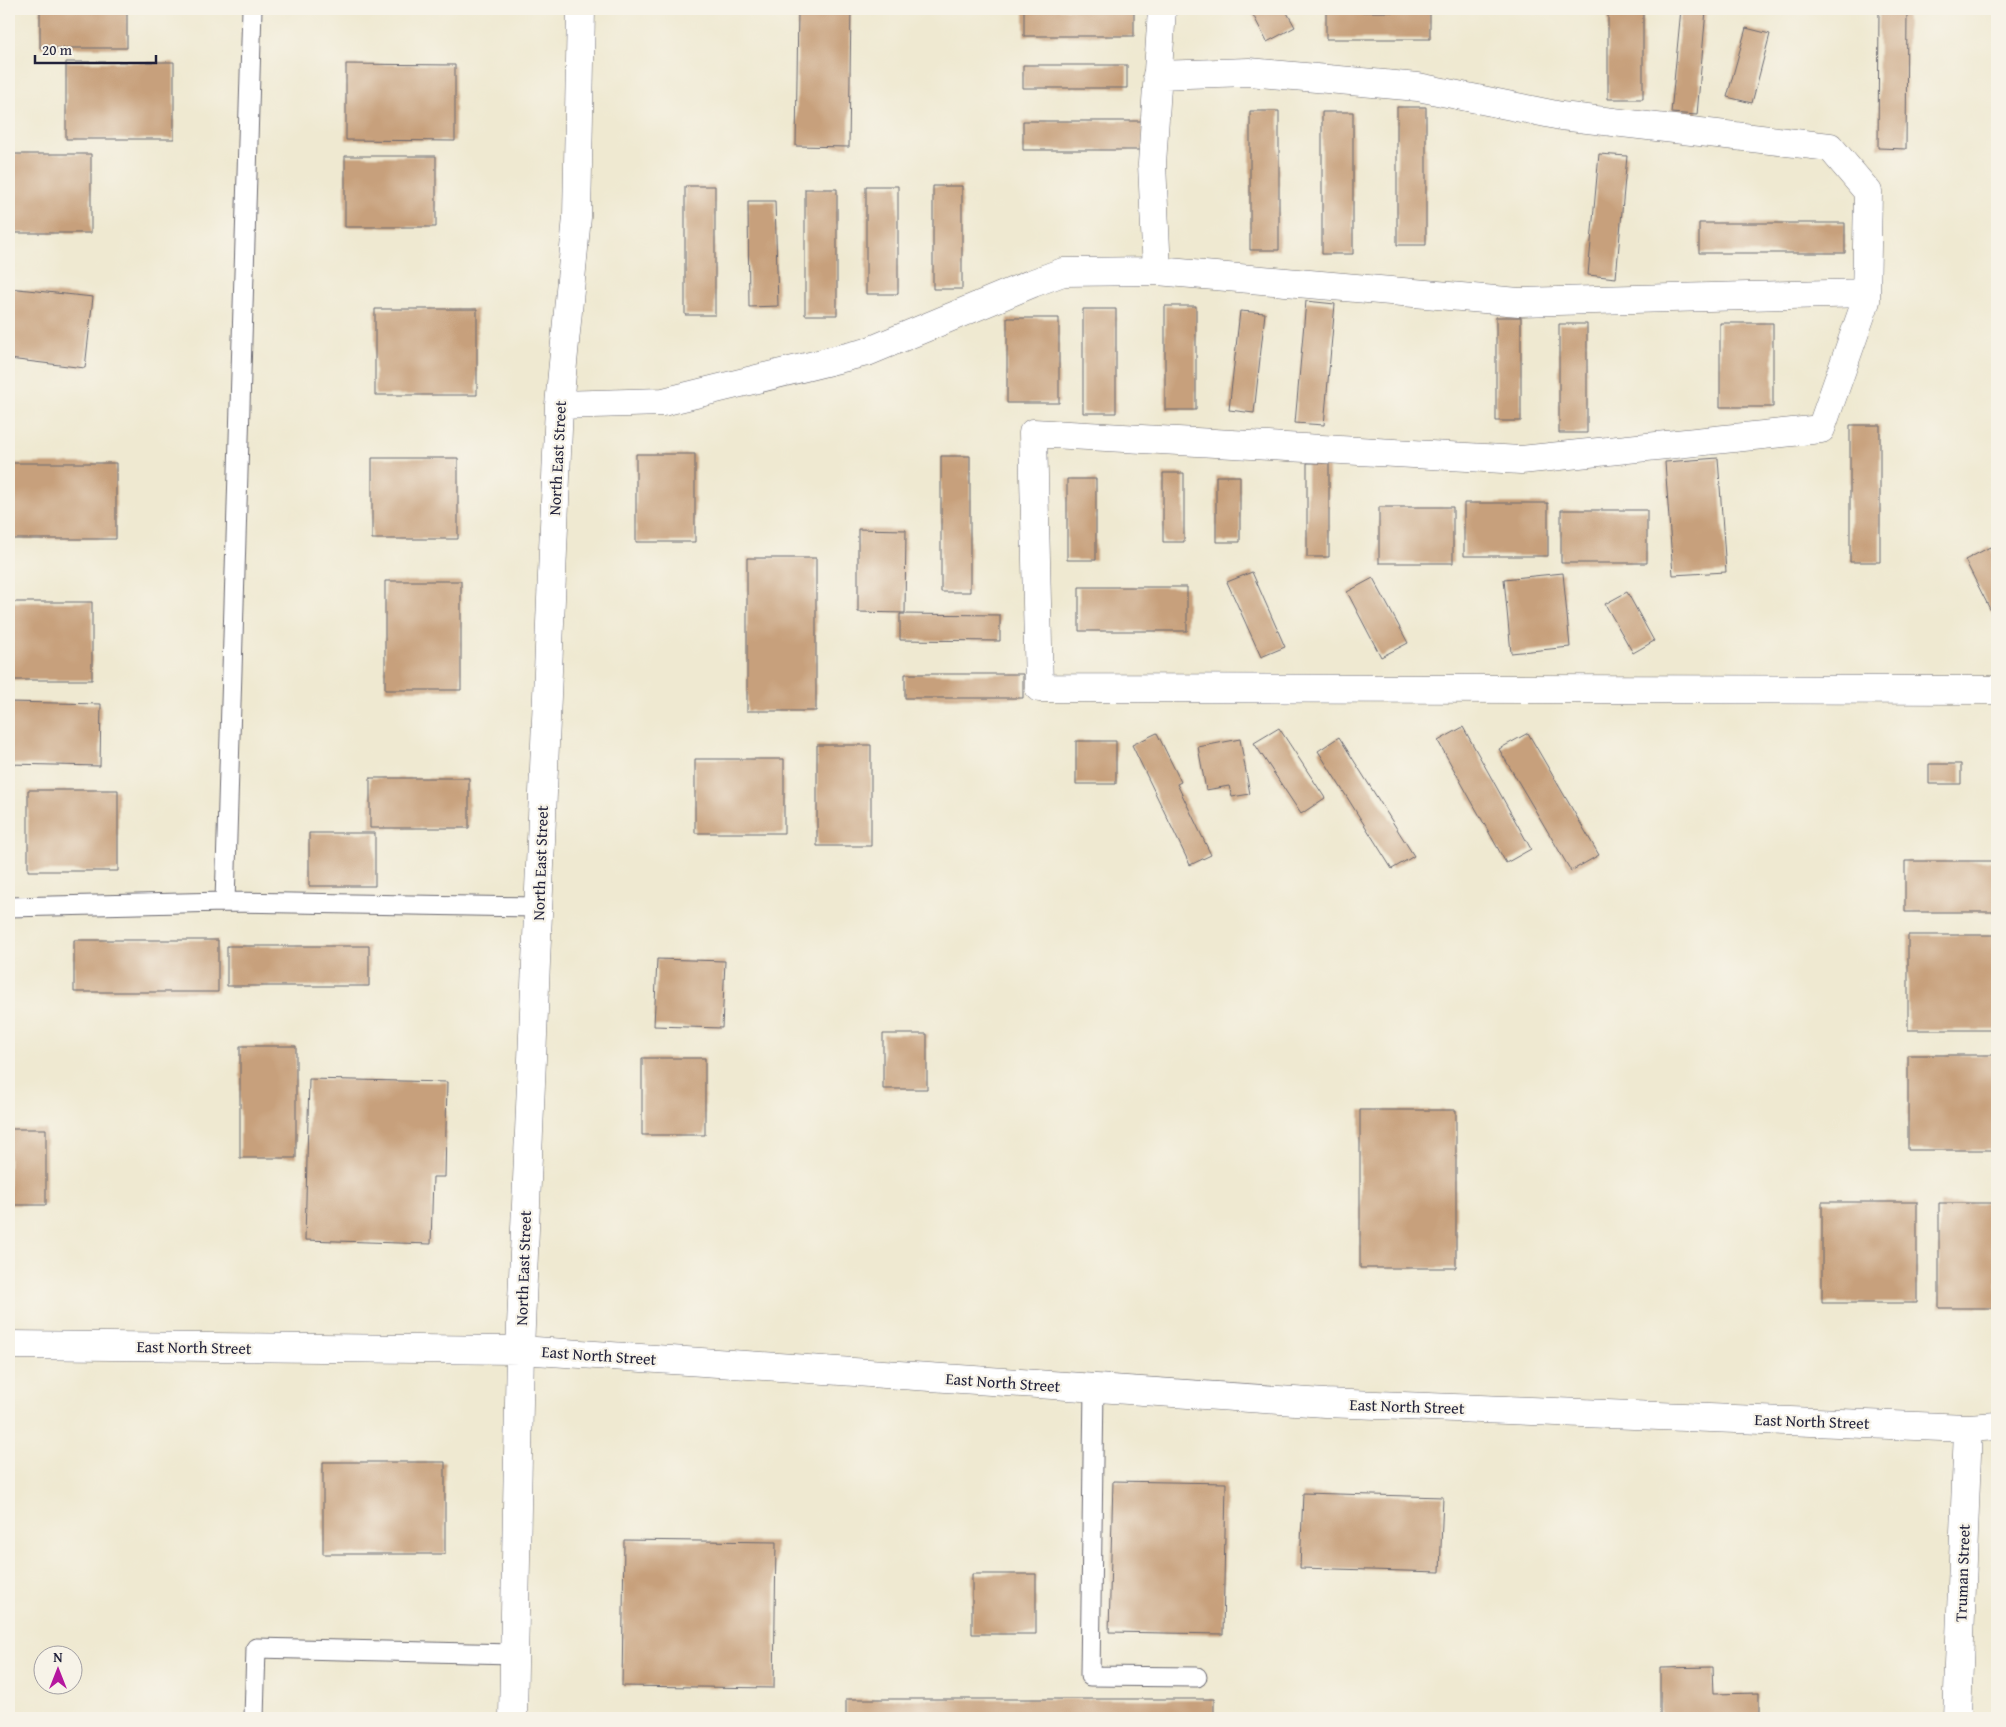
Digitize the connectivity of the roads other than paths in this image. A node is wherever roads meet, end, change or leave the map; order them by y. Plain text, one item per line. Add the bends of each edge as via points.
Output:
1 (252, 9) edge
2 (581, 9) edge
3 (1162, 9) edge
4 (1158, 74) junction
5 (1157, 271) junction
6 (1866, 293) junction
7 (559, 405) junction
8 (1997, 690) edge
9 (226, 902) junction
10 (9, 907) edge
11 (538, 907) junction
12 (9, 1345) edge
13 (520, 1350) junction
14 (1094, 1388) junction
15 (1997, 1426) edge
16 (1968, 1428) junction
17 (514, 1654) junction
18 (1197, 1677) dead end
19 (254, 1718) edge
20 (513, 1718) edge
21 (1957, 1718) edge

1 - 9 lane
2 - 7 street, North East Street via 577,218
3 - 4 street
4 - 5 street via 1152,164
4 - 6 street via 1249,72 1418,87 1561,116 1830,147 1868,192
5 - 6 street via 1519,302
5 - 7 street via 1063,272 867,352 663,402
6 - 8 street via 1866,301 1821,429 1521,460 1033,434 1039,688
7 - 11 street, North East Street
9 - 10 lane
9 - 11 lane
11 - 13 street, North East Street
12 - 13 street, East North Street
13 - 14 street, East North Street
13 - 17 street, North East Street
14 - 16 street, East North Street via 1325,1403
14 - 18 lane via 1090,1676
15 - 16 street, East North Street
16 - 21 street, Truman Street
17 - 19 lane via 256,1648
17 - 20 street, North East Street

